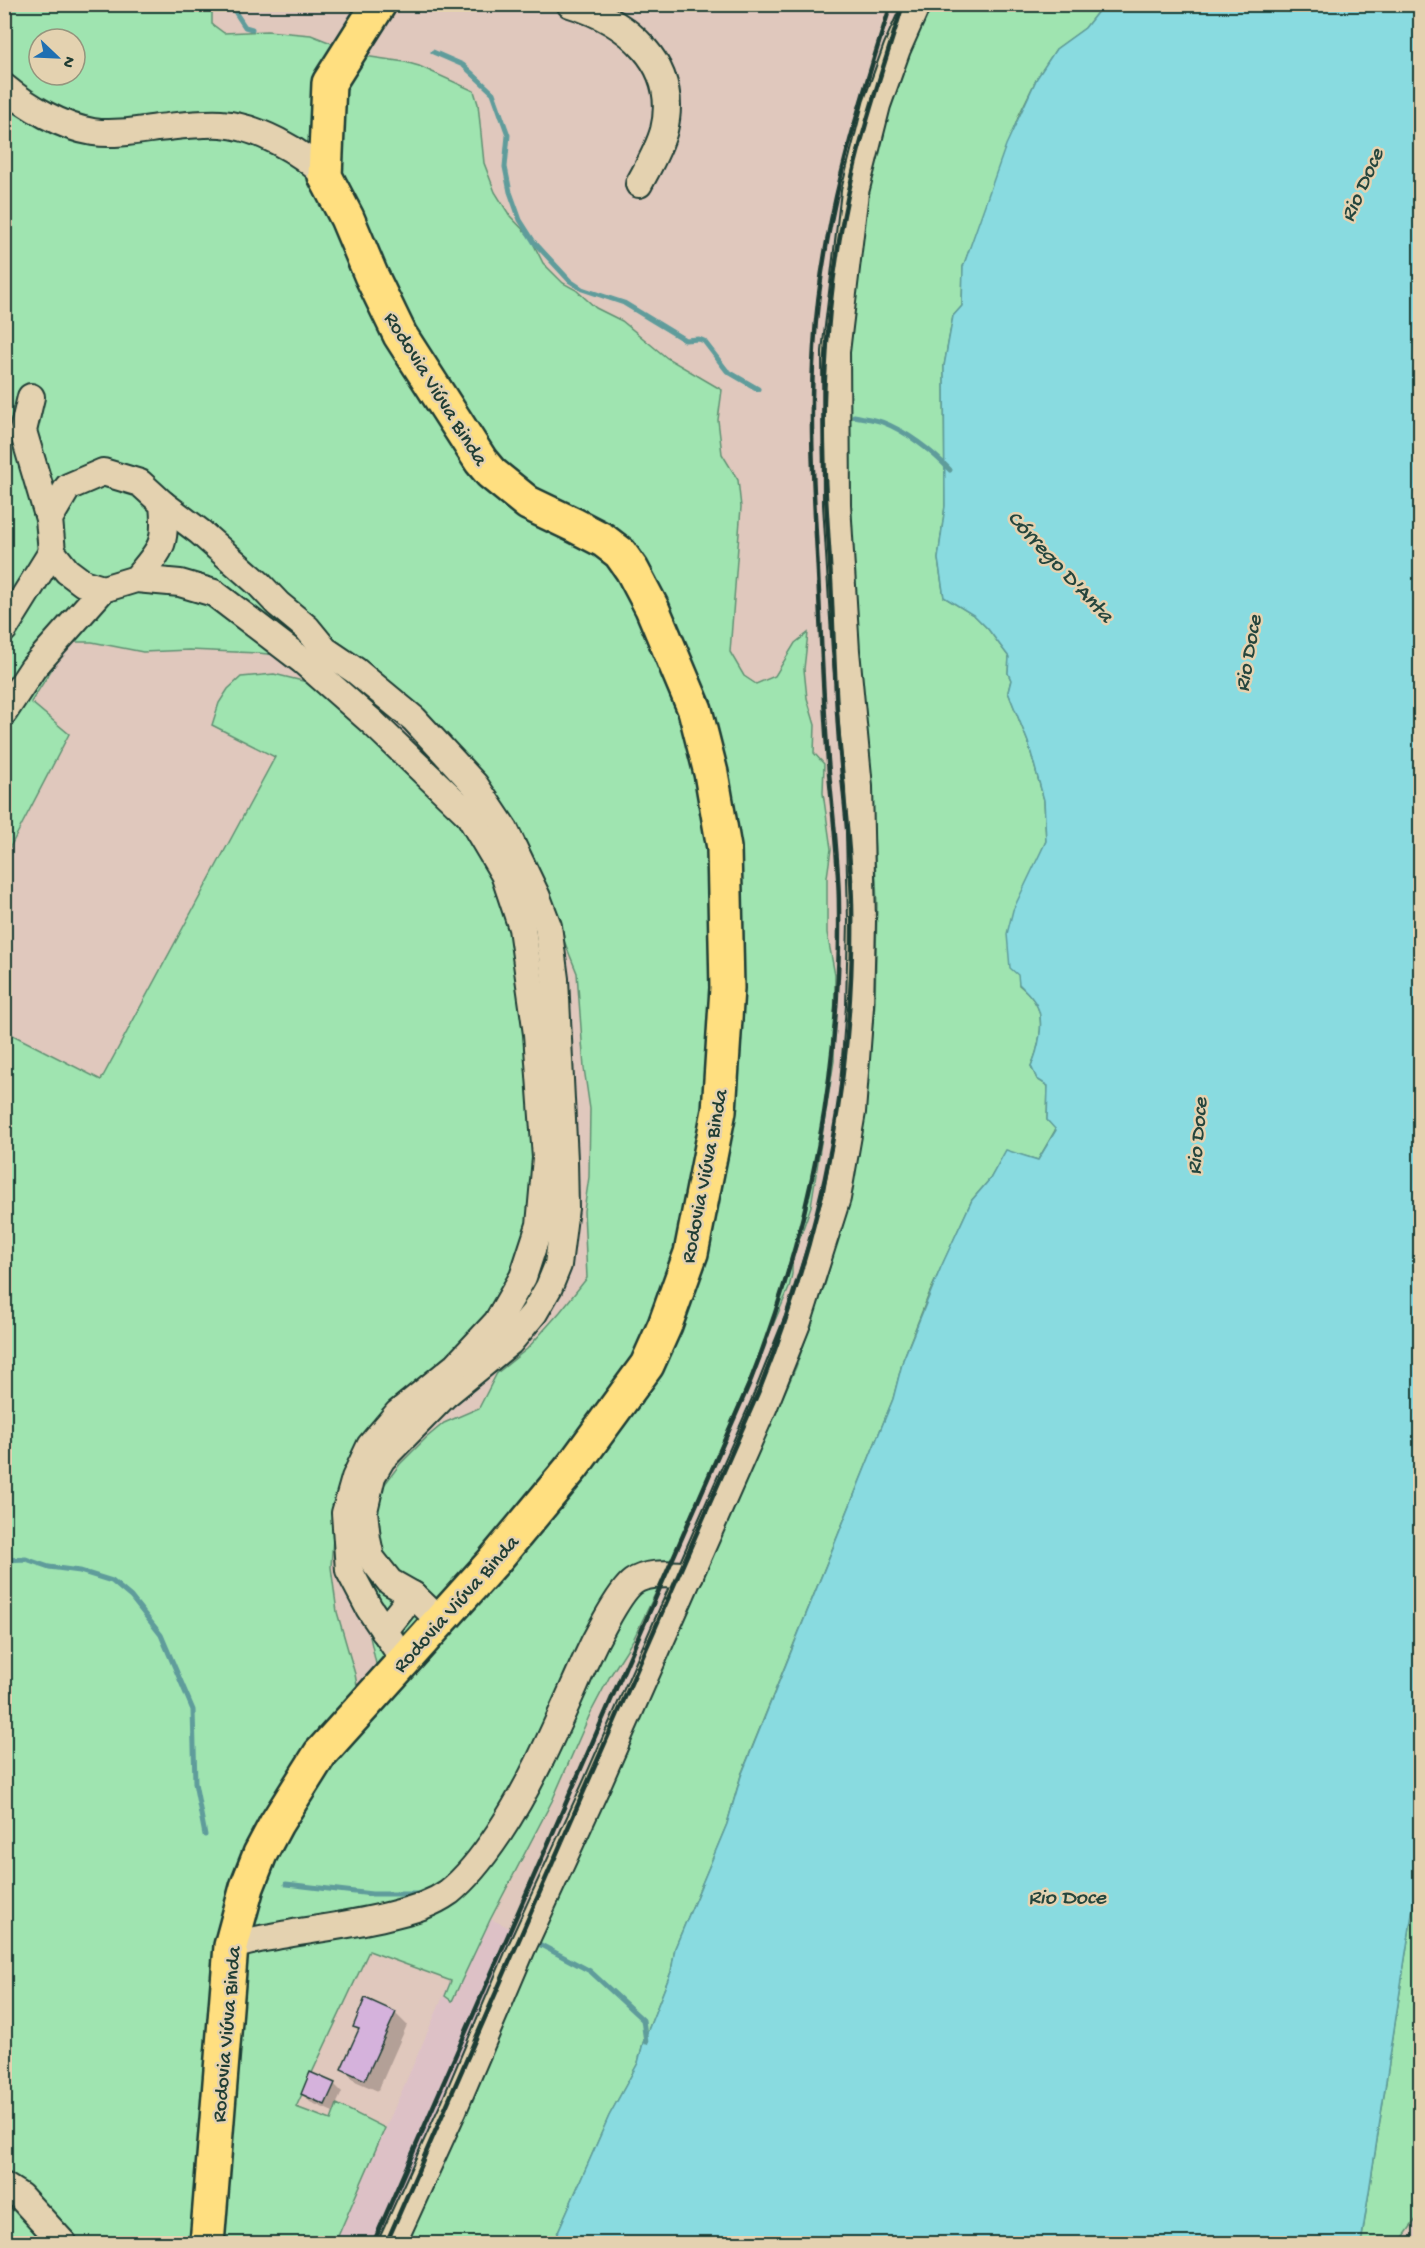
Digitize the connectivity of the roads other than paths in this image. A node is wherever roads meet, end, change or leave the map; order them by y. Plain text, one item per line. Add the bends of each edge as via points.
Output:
1 (379, 4) edge
2 (570, 4) edge
3 (917, 4) edge
4 (4, 87) edge
5 (325, 176) junction
6 (639, 184) dead end
7 (30, 397) dead end
8 (163, 504) junction
9 (49, 519) junction
10 (52, 552) junction
11 (136, 579) junction
12 (103, 589) junction
13 (4, 629) edge
14 (365, 678) junction
15 (349, 702) junction
16 (4, 712) edge
17 (690, 1575) junction
18 (413, 1595) junction
19 (439, 1620) junction
20 (384, 1631) junction
21 (404, 1660) junction
22 (231, 1946) junction
23 (4, 2186) edge
24 (64, 2244) edge
25 (207, 2244) edge
26 (392, 2244) edge

1 - 5 main road, Rodovia Viúva Binda via 329,84
2 - 6 street via 613,22 634,36 652,58 662,79 667,115 664,131
3 - 17 street via 877,105 855,192 836,352 837,504 860,788 861,1006 852,1112 837,1198 798,1321
4 - 5 street via 55,119 95,132 222,124 247,130 298,152
5 - 19 main road, Rodovia Viúva Binda via 400,335 481,461 528,503 620,552 632,570 695,710 724,848 727,988 719,1111 691,1253 665,1325 647,1365 573,1466
7 - 9 street via 23,431
8 - 9 street via 140,483 104,472 68,487
8 - 11 street via 165,529 159,551
8 - 14 street via 259,584 325,650
9 - 10 street
10 - 12 street via 67,571
10 - 13 street
11 - 12 street
11 - 15 street via 180,583 214,593 303,661
12 - 16 street via 33,668
14 - 15 street
14 - 18 street via 414,719 475,785 505,830 548,926 559,1041 566,1208 558,1264 549,1287 510,1342 445,1395 382,1459 372,1476 364,1511 371,1558 390,1582
15 - 20 street via 469,815 504,874 522,928 537,1034 546,1158 540,1225 523,1277 497,1322 456,1366 398,1413 370,1446 355,1478 345,1513 349,1570
17 - 22 street via 641,1577 624,1591 594,1641 517,1805 488,1850 451,1891 430,1904 348,1926
17 - 26 street
18 - 19 street
18 - 20 street
19 - 21 main road, Rodovia Viúva Binda
20 - 21 street
21 - 22 main road, Rodovia Viúva Binda via 320,1754 276,1824 247,1887
22 - 25 main road, Rodovia Viúva Binda
23 - 24 street via 20,2196

